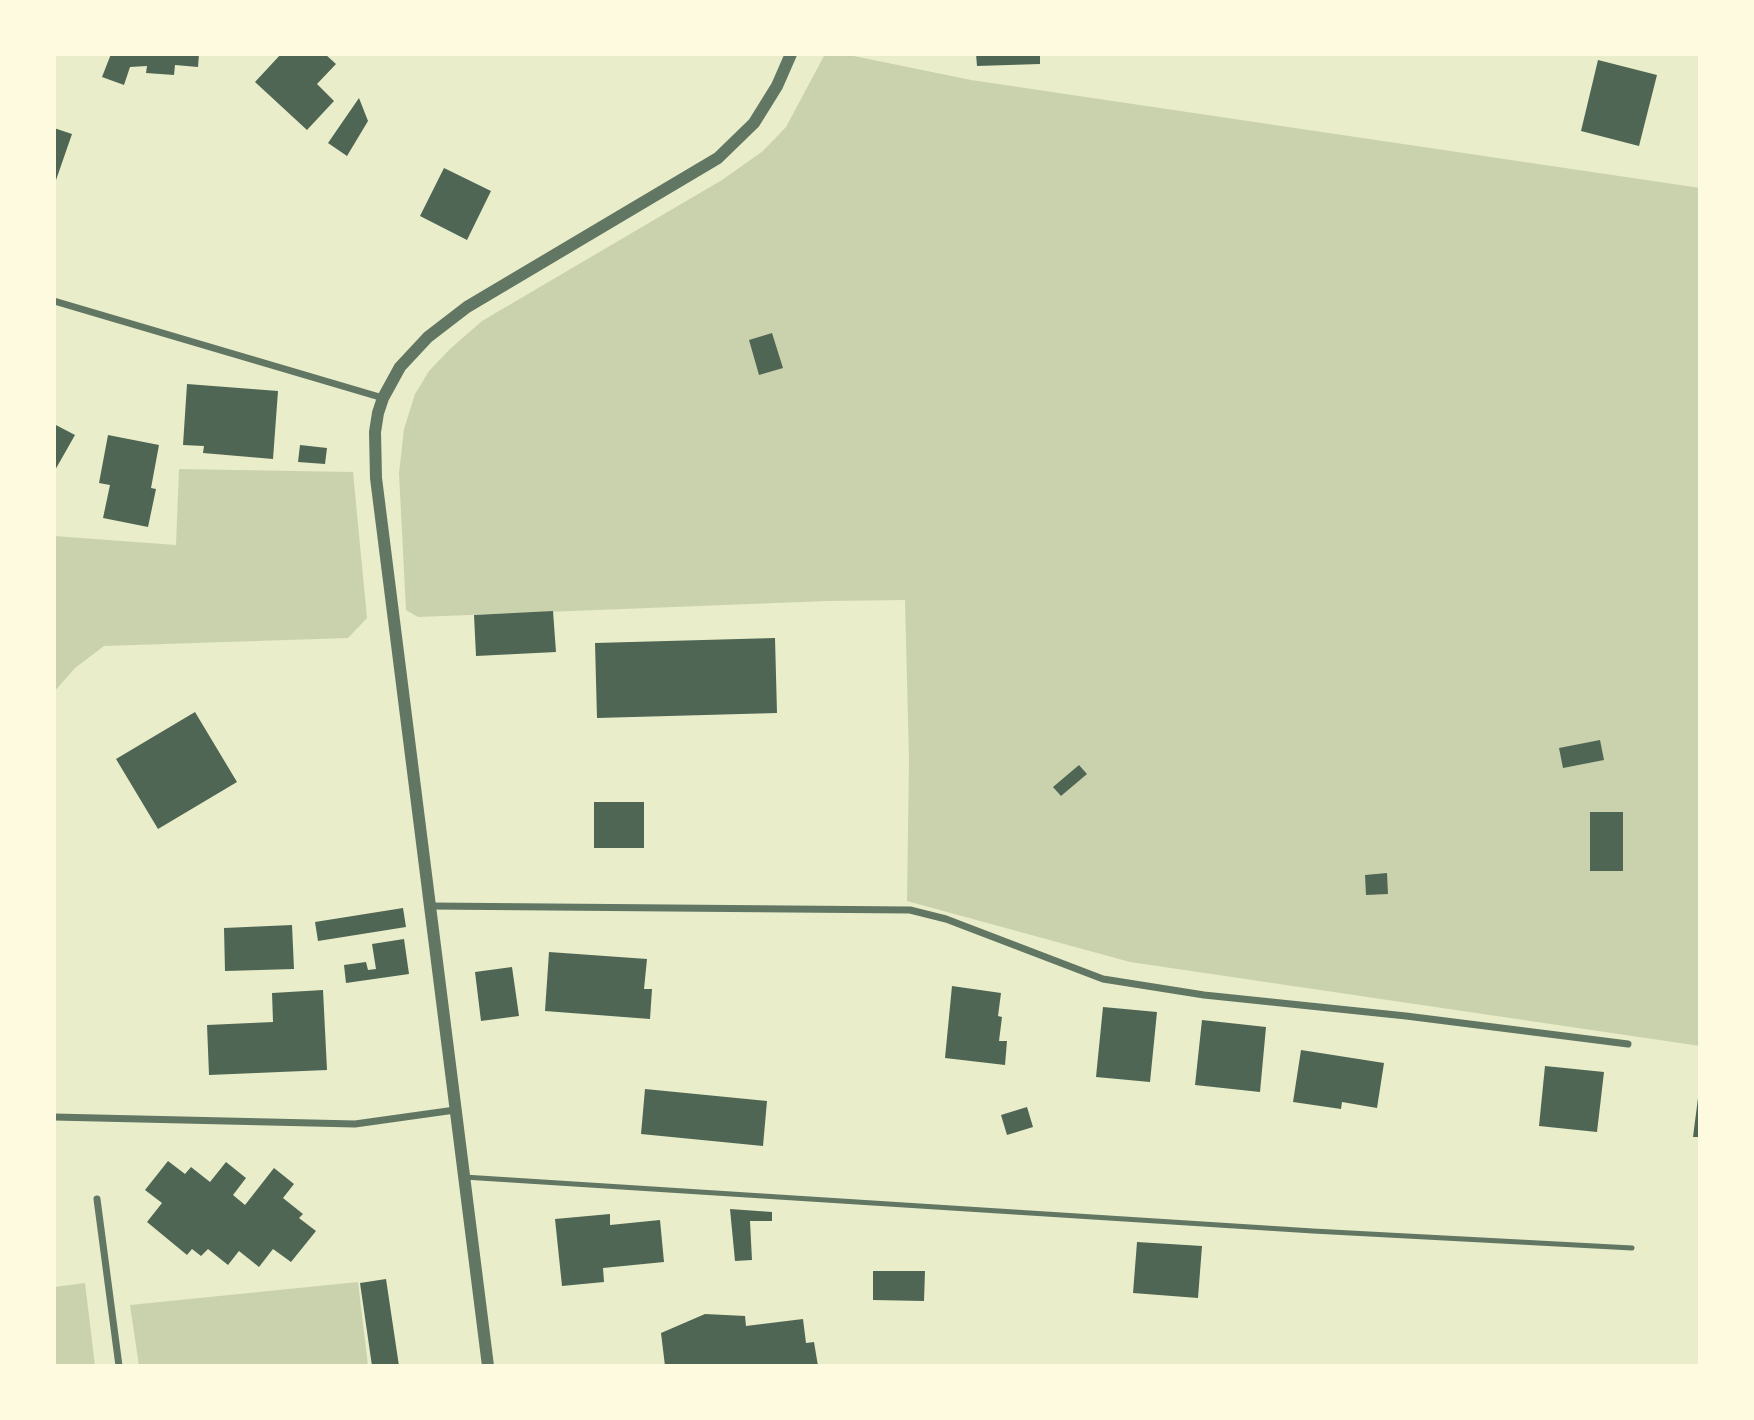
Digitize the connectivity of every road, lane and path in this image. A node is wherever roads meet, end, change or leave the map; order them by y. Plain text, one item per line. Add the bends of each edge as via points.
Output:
1 (791, 54) edge
2 (54, 301) edge
3 (383, 398) junction
4 (430, 906) junction
5 (1628, 1044) dead end
6 (455, 1110) junction
7 (54, 1116) edge
8 (464, 1177) junction
9 (97, 1199) dead end
10 (1632, 1248) dead end
11 (119, 1366) edge
12 (488, 1366) edge

1 - 3 street via 754,123 718,158 467,307 428,337 400,367
2 - 3 street
3 - 4 street via 375,432 376,478
4 - 5 street via 910,910 946,919 1103,979
4 - 6 street
6 - 7 street via 355,1124
6 - 8 street
8 - 10 lane
8 - 12 street
9 - 11 street

